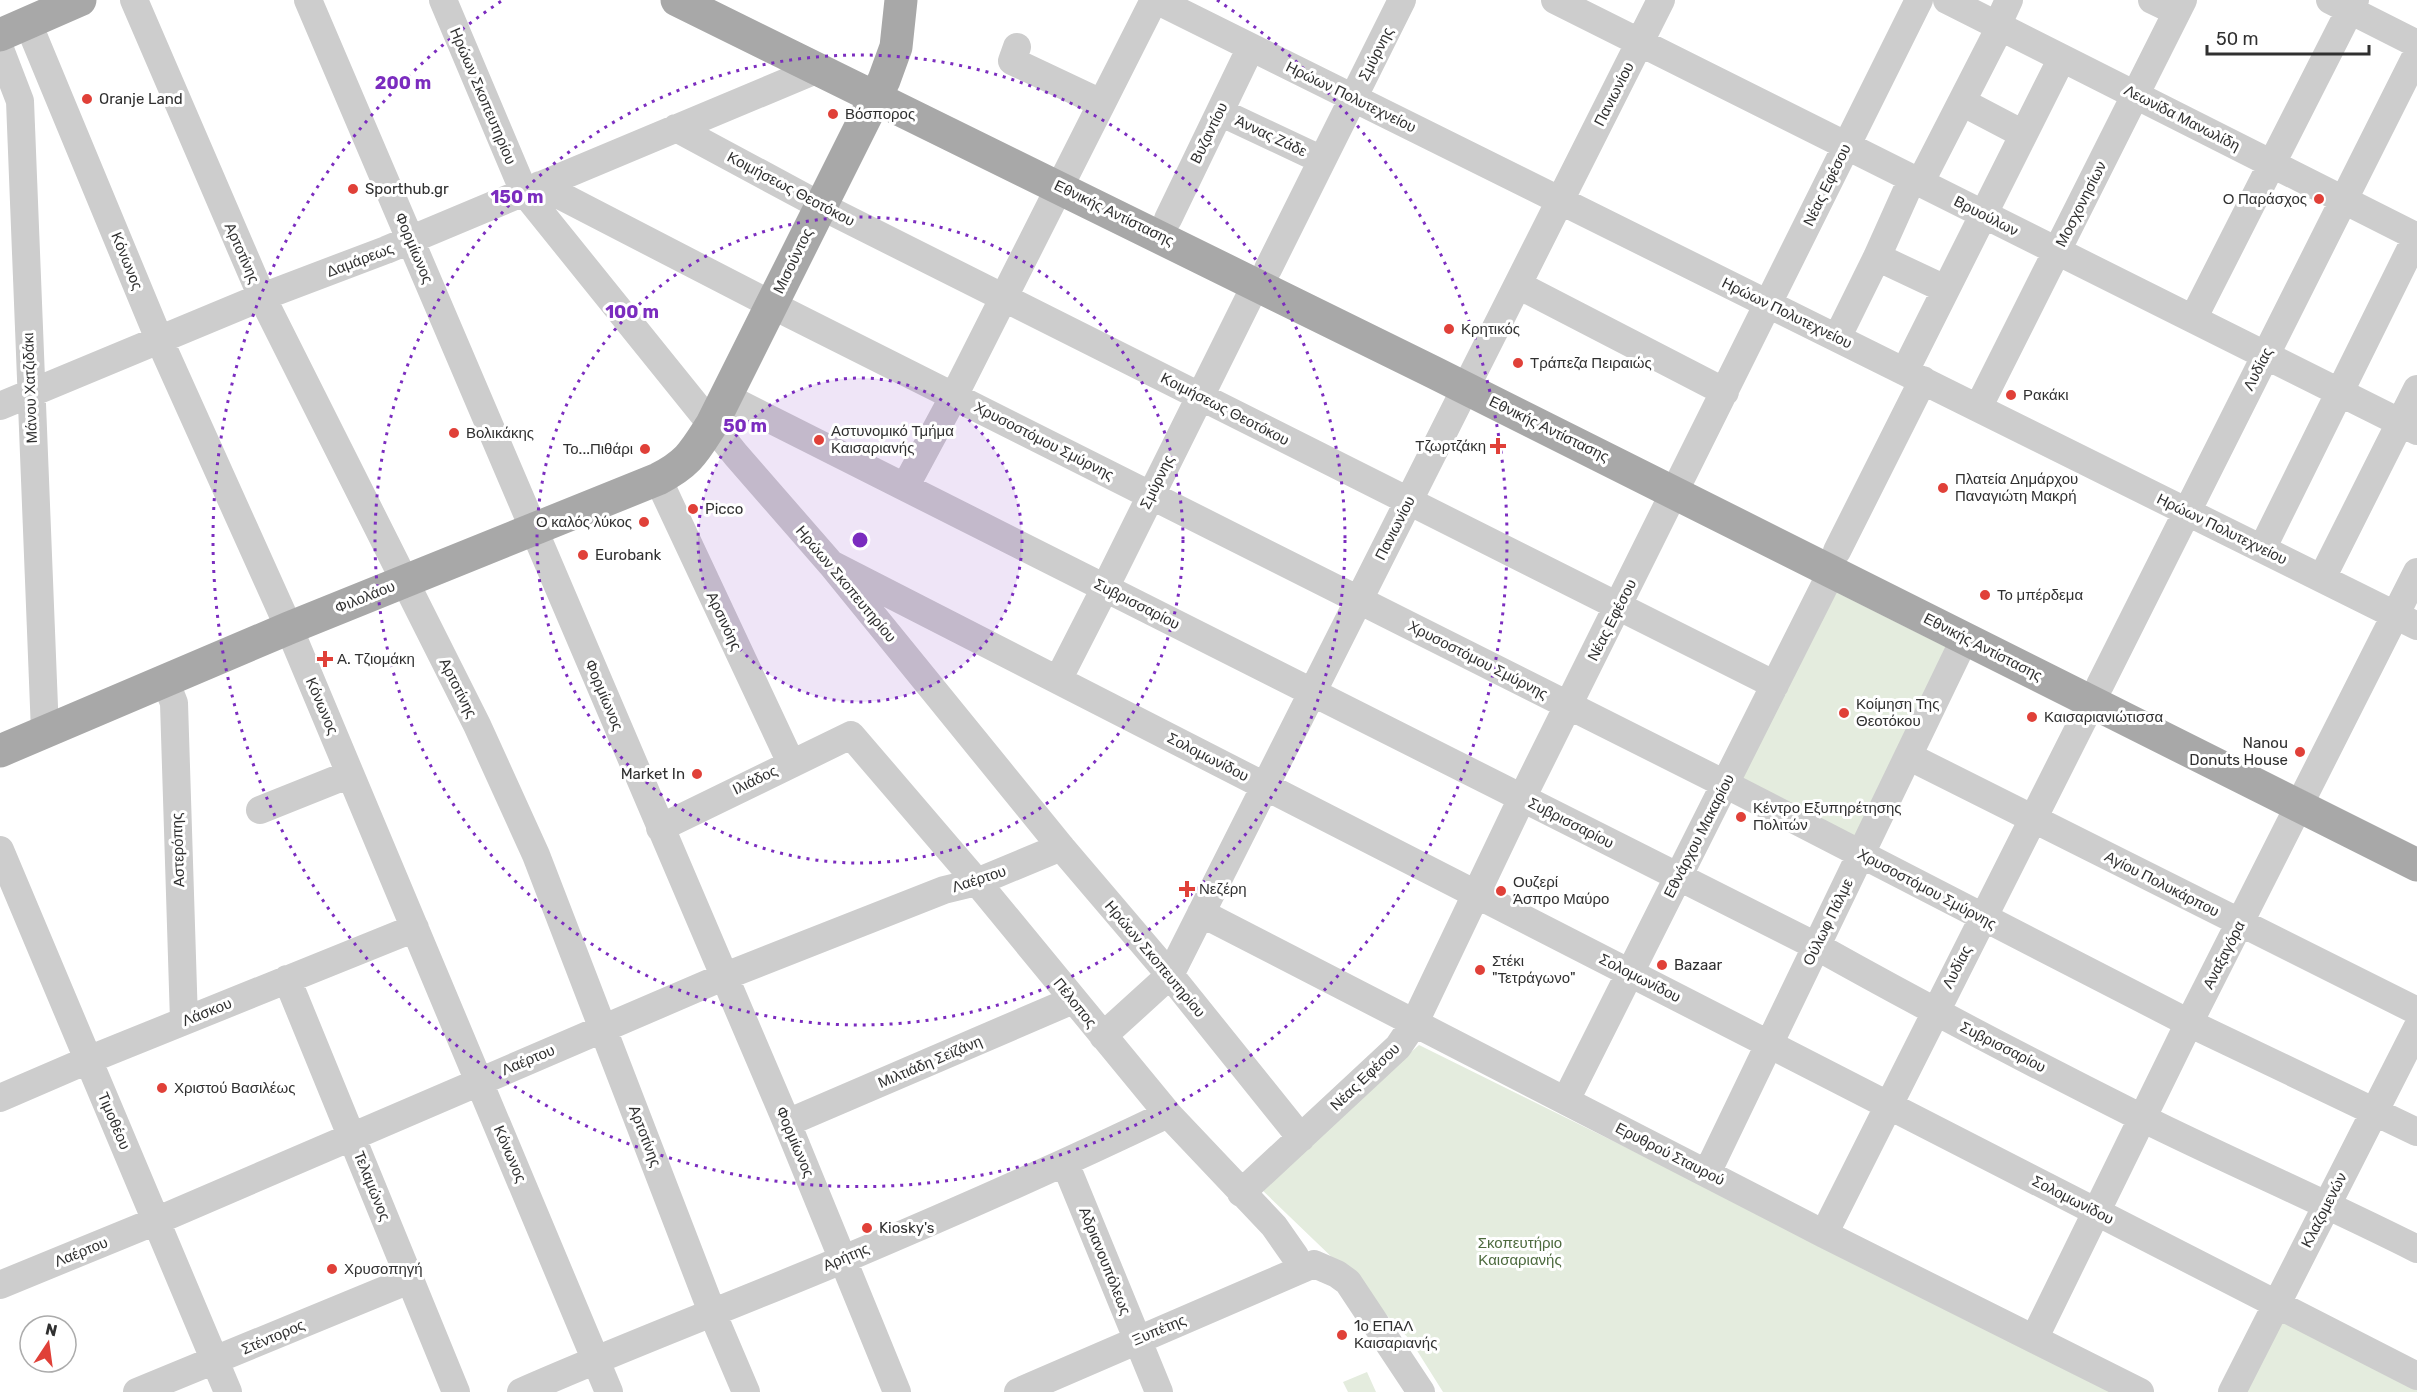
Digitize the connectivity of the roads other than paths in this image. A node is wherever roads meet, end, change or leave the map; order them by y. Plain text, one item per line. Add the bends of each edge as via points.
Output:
1 (80, 0) edge
2 (134, 0) edge
3 (308, 0) edge
4 (443, 0) edge
5 (678, 0) edge
6 (722, 0) edge
7 (901, 0) edge
8 (1155, 0) edge
9 (1402, 0) edge
10 (1555, 0) edge
11 (1661, 0) edge
12 (1919, 0) edge
13 (1947, 0) edge
14 (2009, 0) edge
15 (2345, 3) edge
16 (2171, 4) edge
17 (27, 18) edge
18 (1999, 26) junction
19 (1640, 42) junction
20 (2417, 44) edge
21 (1017, 47) dead end
22 (1251, 47) junction
23 (0, 49) edge
24 (2417, 54) edge
25 (2062, 58) junction
26 (818, 69) junction
27 (880, 89) junction
28 (2135, 95) junction
29 (1354, 98) junction
30 (1962, 102) junction
31 (1101, 103) junction
32 (1220, 112) junction
33 (676, 128) junction
34 (2023, 134) junction
35 (1846, 146) junction
36 (1323, 160) junction
37 (2271, 164) junction
38 (1063, 178) junction
39 (1916, 181) junction
40 (532, 189) junction
41 (1560, 200) junction
42 (2344, 200) junction
43 (821, 206) junction
44 (1982, 214) junction
45 (1168, 219) junction
46 (2417, 236) edge
47 (411, 240) junction
48 (2057, 252) junction
49 (1877, 257) junction
50 (1262, 276) junction
51 (1518, 285) junction
52 (1945, 289) junction
53 (262, 297) junction
54 (1003, 297) junction
55 (1768, 303) junction
56 (772, 305) junction
57 (2193, 320) junction
58 (1837, 338) junction
59 (159, 339) junction
60 (2265, 356) junction
61 (1914, 376) junction
62 (1470, 380) junction
63 (2417, 389) edge
64 (1725, 392) junction
65 (2339, 393) junction
66 (30, 394) junction
67 (954, 396) junction
68 (1199, 396) junction
69 (0, 406) edge
70 (1978, 408) junction
71 (719, 410) junction
72 (2408, 427) edge
73 (658, 479) junction
74 (1679, 484) junction
75 (905, 487) junction
76 (1151, 495) junction
77 (1409, 501) junction
78 (2187, 511) junction
79 (534, 529) junction
80 (2262, 549) junction
81 (1834, 561) junction
82 (831, 564) junction
83 (2417, 572) edge
84 (2322, 578) junction
85 (403, 581) junction
86 (1105, 588) junction
87 (1359, 600) junction
88 (1619, 607) junction
89 (2406, 620) edge
90 (289, 628) junction
91 (1965, 638) junction
92 (165, 680) junction
93 (1058, 680) junction
94 (1775, 685) junction
95 (1312, 693) junction
96 (2096, 693) junction
97 (1568, 705) junction
98 (45, 732) junction
99 (851, 735) joint
100 (0, 751) edge
101 (1908, 756) junction
102 (791, 763) junction
103 (350, 774) junction
104 (1725, 784) junction
105 (1265, 786) junction
106 (2304, 796) junction
107 (1522, 798) junction
108 (260, 810) dead end
109 (2033, 818) junction
110 (660, 828) junction
111 (2417, 841) edge
112 (1061, 847) junction
113 (0, 850) edge
114 (1861, 854) junction
115 (2417, 865) edge
116 (1678, 877) junction
117 (977, 882) junction
118 (1477, 895) junction
119 (1201, 913) junction
120 (1982, 918) junction
121 (2240, 923) junction
122 (415, 928) junction
123 (1816, 946) junction
124 (1630, 973) junction
125 (1170, 975) junction
126 (723, 977) junction
127 (287, 979) junction
128 (1073, 1000) junction
129 (2417, 1011) edge
130 (1935, 1012) junction
131 (184, 1021) junction
132 (1415, 1022) junction
133 (2189, 1023) junction
134 (603, 1028) junction
135 (2417, 1028) edge
136 (1103, 1036) junction
137 (1769, 1044) junction
138 (88, 1060) junction
139 (479, 1081) junction
140 (1, 1094) edge
141 (1566, 1101) junction
142 (1889, 1106) junction
143 (2374, 1112) junction
144 (1168, 1114) junction
145 (2144, 1118) junction
146 (787, 1123) junction
147 (2417, 1132) edge
148 (352, 1137) junction
149 (1301, 1138) junction
150 (1065, 1163) junction
151 (1707, 1173) junction
152 (1241, 1193) junction
153 (2328, 1204) junction
154 (2097, 1212) junction
155 (156, 1221) junction
156 (1824, 1234) junction
157 (2417, 1249) edge
158 (843, 1259) junction
159 (1300, 1269) junction
160 (409, 1280) junction
161 (0, 1285) edge
162 (2277, 1304) junction
163 (712, 1312) junction
164 (2034, 1339) junction
165 (1137, 1340) junction
166 (596, 1359) junction
167 (215, 1361) junction
168 (2417, 1376) edge
169 (1416, 1386) edge
170 (137, 1392) edge
171 (228, 1392) edge
172 (456, 1392) edge
173 (521, 1392) edge
174 (609, 1392) edge
175 (746, 1392) edge
176 (897, 1392) edge
177 (1018, 1392) edge
178 (1159, 1392) edge
179 (2140, 1392) edge
180 (2232, 1392) edge

1 - 17 main road
2 - 53 street, Αρτοτίνης
3 - 47 street, Φορμίωνος
4 - 40 street, Ηρώων Σκοπευτηρίου
5 - 26 main road, Εθνικής Αντίστασης
6 - 27 main road, Εθνικής Αντίστασης
7 - 27 main road, Μισούντος via 896,47
8 - 22 street, Ηρώων Πολυτεχνείου
8 - 31 street
9 - 29 street, Σμύρνης
10 - 19 street, Βρυούλων
11 - 19 street, Πανιωνίου
12 - 35 street, Νέας Εφέσου
13 - 18 street, Λεωνίδα Μανωλίδη
14 - 18 street
15 - 20 street
15 - 37 street
16 - 28 street, Μοσχονησίων
17 - 59 street, Κόνωνος
18 - 25 street, Λεωνίδα Μανωλίδη
18 - 30 street
19 - 35 street, Βρυούλων
19 - 41 street, Πανιωνίου
21 - 31 street via 1012,61
22 - 29 street, Ηρώων Πολυτεχνείου
22 - 32 street, Βυζαντίου
23 - 66 street, Μάνου Χατζιδάκι via 20,101
24 - 42 street, Λυδίας
25 - 28 street, Λεωνίδα Μανωλίδη
25 - 34 street
26 - 27 main road, Εθνικής Αντίστασης
26 - 33 street, Δαμάρεως
27 - 38 main road, Εθνικής Αντίστασης
27 - 43 main road, Μισούντος
28 - 37 street, Λεωνίδα Μανωλίδη
28 - 48 street, Μοσχονησίων
29 - 36 street, Σμύρνης
29 - 41 street, Ηρώων Πολυτεχνείου
30 - 34 street
30 - 39 street
31 - 38 street
32 - 36 street, Άννας Ζάδε
32 - 45 street, Βυζαντίου
33 - 40 street, Δαμάρεως
33 - 43 street, Κοιμήσεως Θεοτόκου
34 - 44 street
35 - 39 street, Βρυούλων
35 - 55 street, Νέας Εφέσου
36 - 50 street, Σμύρνης
37 - 42 street, Λεωνίδα Μανωλίδη
37 - 57 street
38 - 45 main road, Εθνικής Αντίστασης
38 - 50 main road, Εθνικής Αντίστασης
38 - 54 street
39 - 44 street, Βρυούλων
39 - 49 street
40 - 47 street, Δαμάρεως
40 - 56 street, Χρυσοστόμου Σμύρνης
40 - 71 street, Ηρώων Σκοπευτηρίου
41 - 51 street, Πανιωνίου
41 - 55 street, Ηρώων Πολυτεχνείου
42 - 46 street, Λεωνίδα Μανωλίδη
42 - 60 street, Λυδίας
43 - 54 street, Κοιμήσεως Θεοτόκου
43 - 56 main road, Μισούντος
44 - 48 street, Βρυούλων
44 - 52 street
45 - 50 main road, Εθνικής Αντίστασης
46 - 65 street
47 - 53 street, Δαμάρεως
47 - 79 street, Φορμίωνος
48 - 57 street, Βρυούλων
48 - 70 street, Μοσχονησίων
49 - 52 street
49 - 58 street
50 - 62 main road, Εθνικής Αντίστασης
50 - 68 street, Σμύρνης
51 - 62 street, Πανιωνίου
51 - 64 street
52 - 61 street
53 - 59 street, Δαμάρεως
53 - 85 street, Αρτοτίνης
54 - 67 street
54 - 68 street, Κοιμήσεως Θεοτόκου
55 - 58 street, Ηρώων Πολυτεχνείου
55 - 64 street, Νέας Εφέσου
56 - 67 street, Χρυσοστόμου Σμύρνης
56 - 71 main road, Μισούντος
57 - 60 street, Βρυούλων
58 - 61 street, Ηρώων Πολυτεχνείου
59 - 66 street, Δαμάρεως
59 - 90 street, Κόνωνος
60 - 65 street, Βρυούλων
60 - 78 street, Λυδίας
61 - 70 street, Ηρώων Πολυτεχνείου
61 - 81 street
62 - 74 main road, Εθνικής Αντίστασης
62 - 77 street, Πανιωνίου
63 - 72 street
64 - 74 street, Νέας Εφέσου
65 - 72 street, Βρυούλων
65 - 80 street
66 - 69 street, Δαμάρεως
66 - 98 street, Μάνου Χατζιδάκι
67 - 75 street
67 - 76 street, Χρυσοστόμου Σμύρνης
68 - 76 street, Σμύρνης
68 - 77 street, Κοιμήσεως Θεοτόκου
70 - 78 street, Ηρώων Πολυτεχνείου
71 - 73 main road, Φιλολάου via 696,450 680,467
71 - 75 street, Συβρισσαρίου
71 - 82 street, Ηρώων Σκοπευτηρίου via 736,455
72 - 84 street
73 - 79 main road, Φιλολάου
73 - 102 street, Αρσινόης
74 - 81 main road, Εθνικής Αντίστασης
74 - 88 street, Νέας Εφέσου
75 - 86 street, Συβρισσαρίου
76 - 86 street, Σμύρνης
76 - 87 street, Χρυσοστόμου Σμύρνης
77 - 87 street, Πανιωνίου
77 - 88 street, Κοιμήσεως Θεοτόκου
78 - 80 street, Ηρώων Πολυτεχνείου
78 - 96 street, Λυδίας
79 - 85 main road, Φιλολάου
79 - 110 street, Φορμίωνος
80 - 84 street, Ηρώων Πολυτεχνείου
81 - 91 main road, Εθνικής Αντίστασης
81 - 94 street, Εθνάρχου Μακαρίου
81 - 96 main road, Εθνικής Αντίστασης
82 - 93 street, Σολομωνίδου
82 - 112 street, Ηρώων Σκοπευτηρίου
83 - 89 street, Αναξαγόρα
84 - 89 street, Ηρώων Πολυτεχνείου
85 - 90 main road, Φιλολάου
85 - 134 street, Αρτοτίνης via 477,725 536,855
86 - 93 street, Σμύρνης
86 - 95 street, Συβρισσαρίου
87 - 95 street, Πανιωνίου
87 - 97 street, Χρυσοστόμου Σμύρνης
88 - 94 street, Κοιμήσεως Θεοτόκου
88 - 97 street, Νέας Εφέσου
89 - 106 street, Αναξαγόρα
90 - 92 main road, Φιλολάου
90 - 103 street, Κόνωνος
91 - 96 main road, Εθνικής Αντίστασης
91 - 101 street, Ούλωφ Πάλμε
92 - 98 main road, Φιλολάου
92 - 131 street, Αστερόπης via 174,703
93 - 105 street, Σολομωνίδου
94 - 104 street, Εθνάρχου Μακαρίου
95 - 105 street, Πανιωνίου
95 - 107 street, Συβρισσαρίου
96 - 106 main road, Εθνικής Αντίστασης
96 - 109 street, Λυδίας
97 - 104 street, Χρυσοστόμου Σμύρνης
97 - 107 street, Νέας Εφέσου
98 - 100 main road, Φιλολάου
99 - 102 street, Ιλιάδος
99 - 117 street, Πέλοπος
101 - 109 street, Αγίου Πολυκάρπου
101 - 114 street, Ούλωφ Πάλμε
102 - 110 street, Ιλιάδος
103 - 108 street
103 - 122 street, Κόνωνος
104 - 114 street, Χρυσοστόμου Σμύρνης
104 - 116 street, Εθνάρχου Μακαρίου
105 - 118 street, Σολομωνίδου
105 - 119 street, Πανιωνίου
106 - 111 main road, Εθνικής Αντίστασης
106 - 115 main road, Εθνικής Αντίστασης
106 - 121 street, Αναξαγόρα
107 - 116 street, Συβρισσαρίου
107 - 118 street, Νέας Εφέσου
109 - 120 street, Λυδίας
109 - 121 street, Αγίου Πολυκάρπου
110 - 126 street, Φορμίωνος
112 - 117 street, Λαέρτου
112 - 125 street, Ηρώων Σκοπευτηρίου
113 - 138 street, Τιμοθέου
114 - 120 street, Χρυσοστόμου Σμύρνης
114 - 123 street, Ούλωφ Πάλμε
116 - 123 street, Συβρισσαρίου
116 - 124 street, Εθνάρχου Μακαρίου
117 - 126 street, Λαέρτου via 945,890
117 - 128 street, Πέλοπος
118 - 124 street, Σολομωνίδου
118 - 132 street, Νέας Εφέσου
119 - 125 street, Πανιωνίου
119 - 132 street, Ερυθρού Σταυρού
120 - 130 street, Λυδίας
120 - 133 street, Χρυσοστόμου Σμύρνης
121 - 129 street, Αγίου Πολυκάρπου
121 - 133 street, Αναξαγόρα
122 - 127 street, Λάσκου
122 - 139 street, Κόνωνος
123 - 130 street, Συβρισσαρίου
123 - 137 street, Ούλωφ Πάλμε
124 - 137 street, Σολομωνίδου
124 - 141 street, Εθνάρχου Μακαρίου
125 - 136 street, Πανιωνίου
125 - 149 street, Ηρώων Σκοπευτηρίου
126 - 134 street, Λαέρτου
126 - 146 street, Φορμίωνος
127 - 131 street, Λάσκου
127 - 148 street, Τελαμώνος
128 - 136 street, Πέλοπος
128 - 146 street, Μιλτιάδη Σεϊζάνη
130 - 142 street, Λυδίας
130 - 145 street, Συβρισσαρίου
131 - 138 street, Λάσκου
132 - 141 street, Ερυθρού Σταυρού
132 - 149 street, Νέας Εφέσου via 1398,1047
133 - 143 street, Χρυσοστόμου Σμύρνης
133 - 145 street, Αναξαγόρα
134 - 139 street, Λαέρτου
134 - 163 street, Αρτοτίνης
135 - 143 street, Κλαζομενών
136 - 144 street, Πέλοπος
137 - 142 street, Σολομωνίδου
137 - 151 street, Ούλωφ Πάλμε
138 - 140 street, Λάσκου
138 - 155 street, Τιμοθέου
139 - 148 street, Λαέρτου
139 - 166 street, Κόνωνος
141 - 151 street, Ερυθρού Σταυρού
142 - 154 street, Σολομωνίδου
142 - 156 street, Λυδίας
143 - 147 street, Χρυσοστόμου Σμύρνης
143 - 153 street, Κλαζομενών
144 - 150 street, Αρήτης
144 - 152 street, Πέλοπος
145 - 153 street, Συβρισσαρίου
145 - 154 street, Αναξαγόρα
146 - 158 street, Φορμίωνος
148 - 155 street, Λαέρτου
148 - 160 street, Τελαμώνος
149 - 152 street, Νέας Εφέσου
150 - 158 street, Αρήτης
150 - 165 street, Αδριανουπόλεως
151 - 156 street, Ερυθρού Σταυρού
152 - 159 street, Πέλοπος via 1274,1226
153 - 157 street, Συβρισσαρίου
153 - 162 street, Κλαζομενών
154 - 162 street, Σολομωνίδου
154 - 164 street, Αναξαγόρα
155 - 161 street, Λαέρτου
155 - 167 street, Τιμοθέου
156 - 164 street, Ερυθρού Σταυρού
158 - 163 street, Αρήτης
158 - 176 street, Φορμίωνος
159 - 165 street, Ξυπέτης
159 - 169 street via 1314,1264 1348,1282 1391,1342
160 - 167 street, Στέντορος
160 - 172 street, Τελαμώνος
162 - 168 street, Σολομωνίδου
162 - 180 street, Κλαζομενών
163 - 166 street, Αρήτης
163 - 175 street, Αρτοτίνης
164 - 179 street, Ερυθρού Σταυρού
165 - 177 street, Ξυπέτης
165 - 178 street, Αδριανουπόλεως
166 - 173 street, Αρήτης
166 - 174 street, Κόνωνος
167 - 170 street, Στέντορος
167 - 171 street, Τιμοθέου

